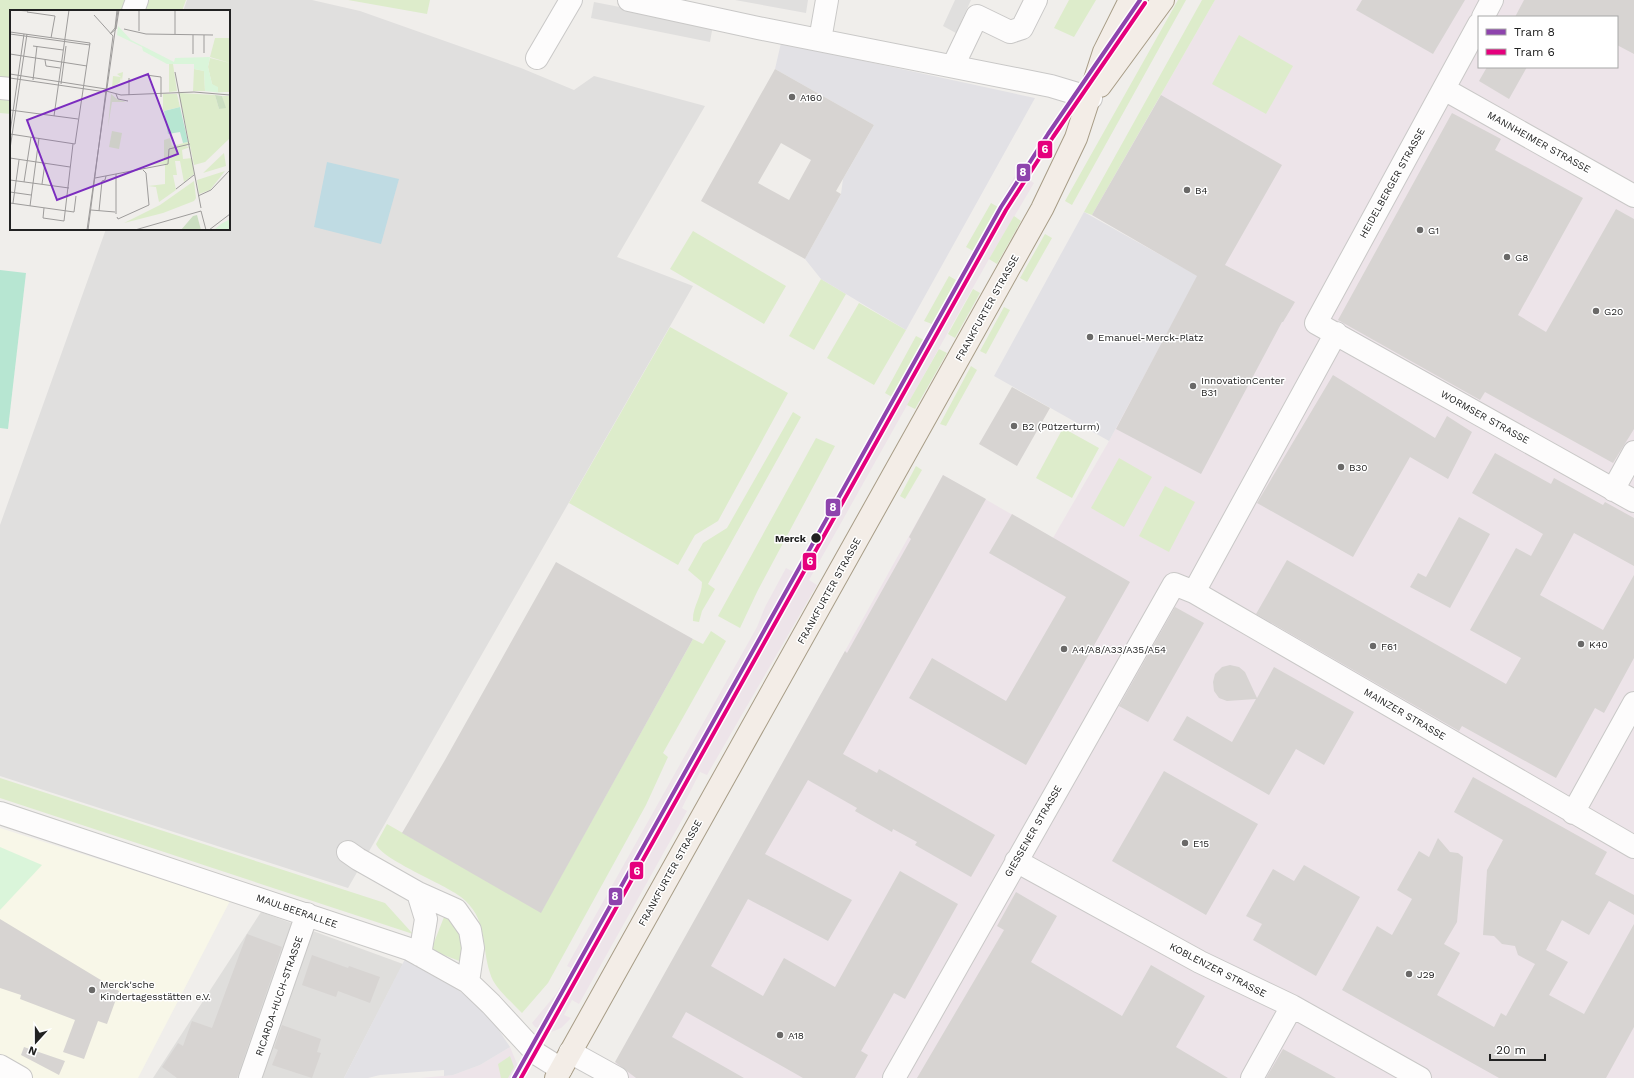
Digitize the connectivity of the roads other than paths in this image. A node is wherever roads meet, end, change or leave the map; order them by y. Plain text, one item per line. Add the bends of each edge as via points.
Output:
1 (137, 0) edge
2 (571, 0) edge
3 (629, 0) edge
4 (827, 0) edge
5 (1036, 0) edge
6 (1130, 0) edge
7 (1164, 0) edge
8 (1492, 0) edge
9 (981, 8) edge
10 (133, 10) edge
11 (1484, 16) edge
12 (1478, 26) edge
13 (820, 40) junction
14 (537, 58) dead end
15 (953, 66) junction
16 (0, 88) edge
17 (10, 89) edge
18 (1444, 89) junction
19 (1091, 98) junction
20 (1634, 196) edge
21 (1336, 333) junction
22 (1634, 452) edge
23 (1613, 490) junction
24 (1634, 501) edge
25 (1174, 584) joint
26 (1194, 592) junction
27 (1634, 703) edge
28 (0, 813) edge
29 (1574, 813) junction
30 (1634, 847) edge
31 (348, 852) dead end
32 (1016, 861) junction
33 (418, 893) junction
34 (307, 914) junction
35 (420, 955) junction
36 (468, 982) junction
37 (1292, 1006) junction
38 (0, 1066) edge
39 (562, 1066) edge
40 (22, 1078) edge
41 (250, 1078) edge
42 (617, 1078) edge
43 (894, 1078) edge
44 (1252, 1078) edge
45 (1420, 1078) edge

1 - 10 street
2 - 14 street
3 - 13 street
4 - 13 street
5 - 9 street via 1022,28 1010,32
6 - 19 main road, FRANKFURTER STRASSE via 1104,52
7 - 19 main road, FRANKFURTER STRASSE
8 - 11 street
9 - 15 street
12 - 18 street, HEIDELBERGER STRASSE
13 - 15 street
15 - 19 street via 1051,86
16 - 17 street
18 - 20 street, MANNHEIMER STRASSE
18 - 21 street, HEIDELBERGER STRASSE via 1316,323
19 - 39 main road, FRANKFURTER STRASSE via 1076,138 1037,218
21 - 23 street, WORMSER STRASSE
21 - 26 street
22 - 23 street
23 - 24 street, WORMSER STRASSE
25 - 26 street, MAINZER STRASSE
25 - 32 street, GIESSENER STRASSE
26 - 29 street, MAINZER STRASSE
27 - 29 street
28 - 34 street, MAULBEERALLEE
29 - 30 street, MAINZER STRASSE
31 - 33 street
32 - 37 street, KOBLENZER STRASSE via 1200,962
32 - 43 street, GIESSENER STRASSE
33 - 35 street via 426,919
33 - 36 street via 456,910 470,930 473,948
34 - 35 street, MAULBEERALLEE
34 - 41 street, RICARDA-HUCH-STRASSE
35 - 36 street, MAULBEERALLEE
36 - 39 street, MAULBEERALLEE via 537,1054
37 - 44 street
37 - 45 street, KOBLENZER STRASSE
38 - 40 street
39 - 42 street, MAULBEERALLEE

